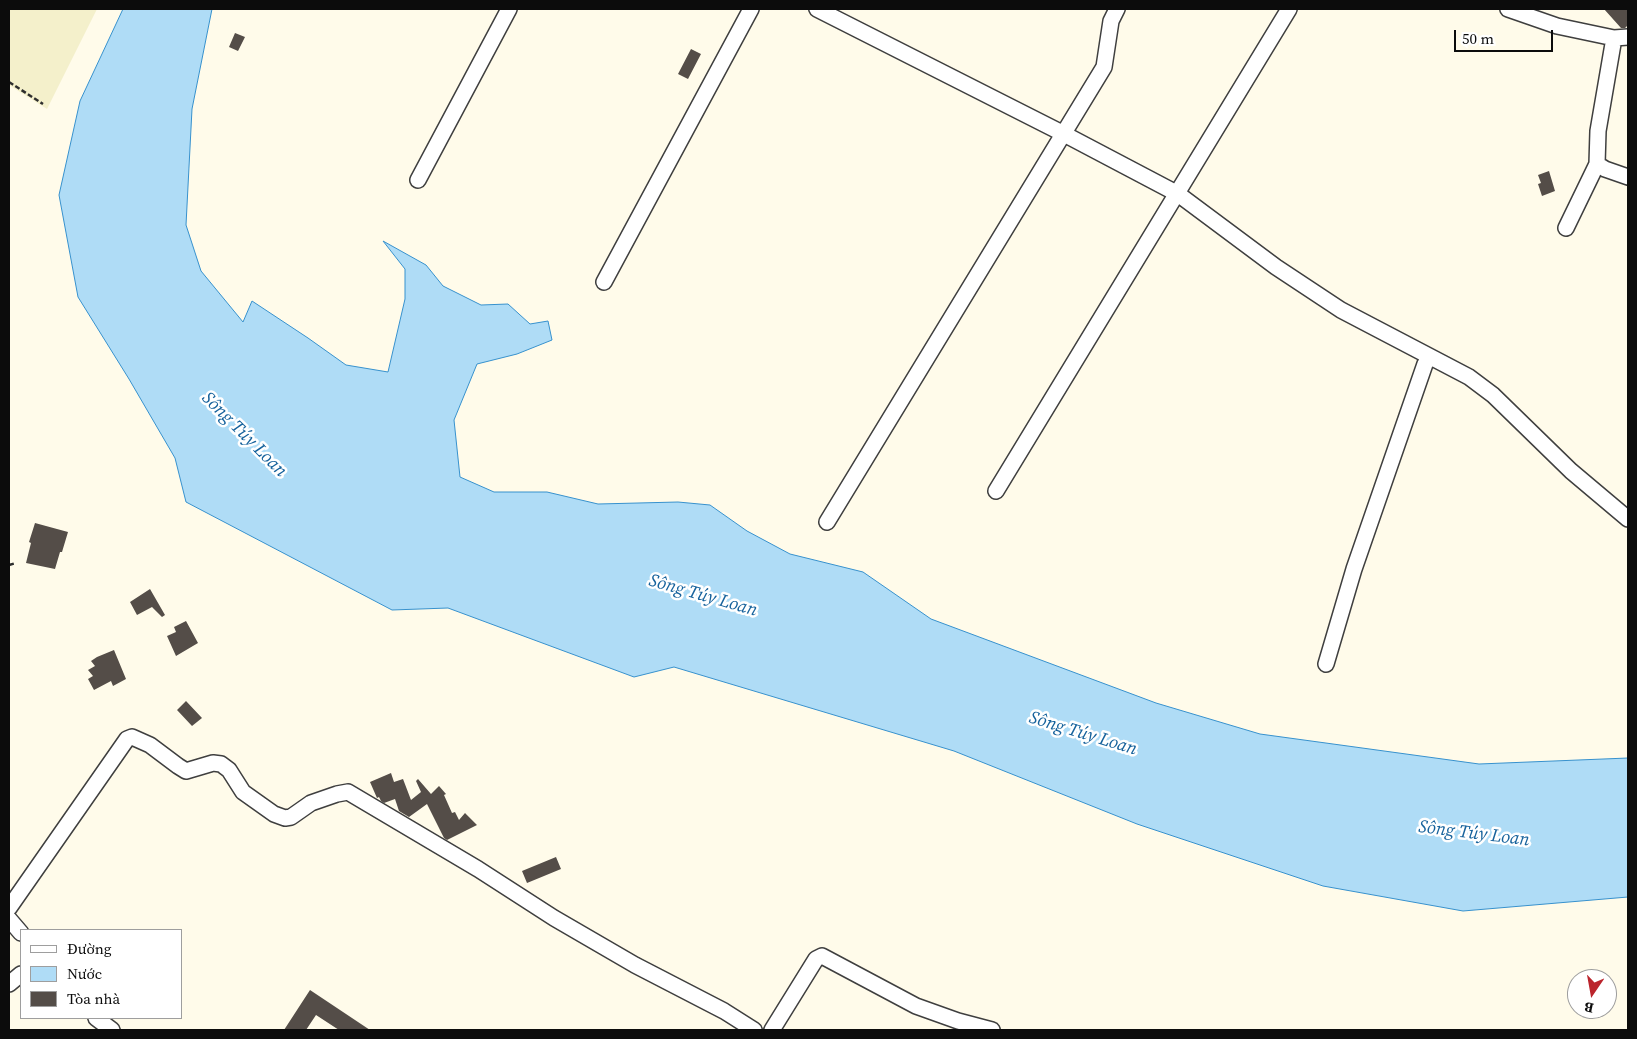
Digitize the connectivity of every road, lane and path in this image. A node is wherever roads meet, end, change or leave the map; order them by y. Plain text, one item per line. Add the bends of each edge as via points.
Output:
1 (509, 9) edge
2 (751, 9) edge
3 (817, 9) edge
4 (1117, 9) edge
5 (1289, 9) edge
6 (1508, 9) edge
7 (1621, 37) edge
8 (9, 82) edge
9 (43, 104) dead end
10 (1064, 134) junction
11 (1597, 164) junction
12 (1628, 177) edge
13 (418, 180) dead end
14 (1178, 194) junction
15 (1566, 228) dead end
16 (604, 282) dead end
17 (1430, 357) junction
18 (996, 491) dead end
19 (1628, 519) edge
20 (827, 522) dead end
21 (16, 562) dead end
22 (9, 565) edge
23 (1326, 664) dead end
24 (9, 908) edge
25 (9, 919) edge
26 (20, 932) edge
27 (20, 975) edge
28 (9, 984) edge
29 (97, 1019) edge
30 (112, 1030) edge
31 (754, 1030) edge
32 (772, 1030) edge
33 (992, 1030) edge

1 - 13 street
2 - 16 street
3 - 10 street
4 - 10 street via 1111,21 1104,67
5 - 14 street
6 - 7 street via 1557,26
7 - 11 street via 1598,131
8 - 9 path
10 - 14 street
10 - 20 street
11 - 12 street
11 - 15 street
14 - 17 street via 1276,267 1341,310
14 - 18 street
17 - 19 street via 1469,377 1493,395 1571,471
17 - 23 street via 1354,568
21 - 22 path
24 - 31 street via 132,737 150,745 186,771 213,762 221,764 244,792 274,814 285,818 292,817 311,803 348,792 554,918
25 - 26 street
27 - 28 street
29 - 30 street
32 - 33 street via 816,959 822,956 916,1006

